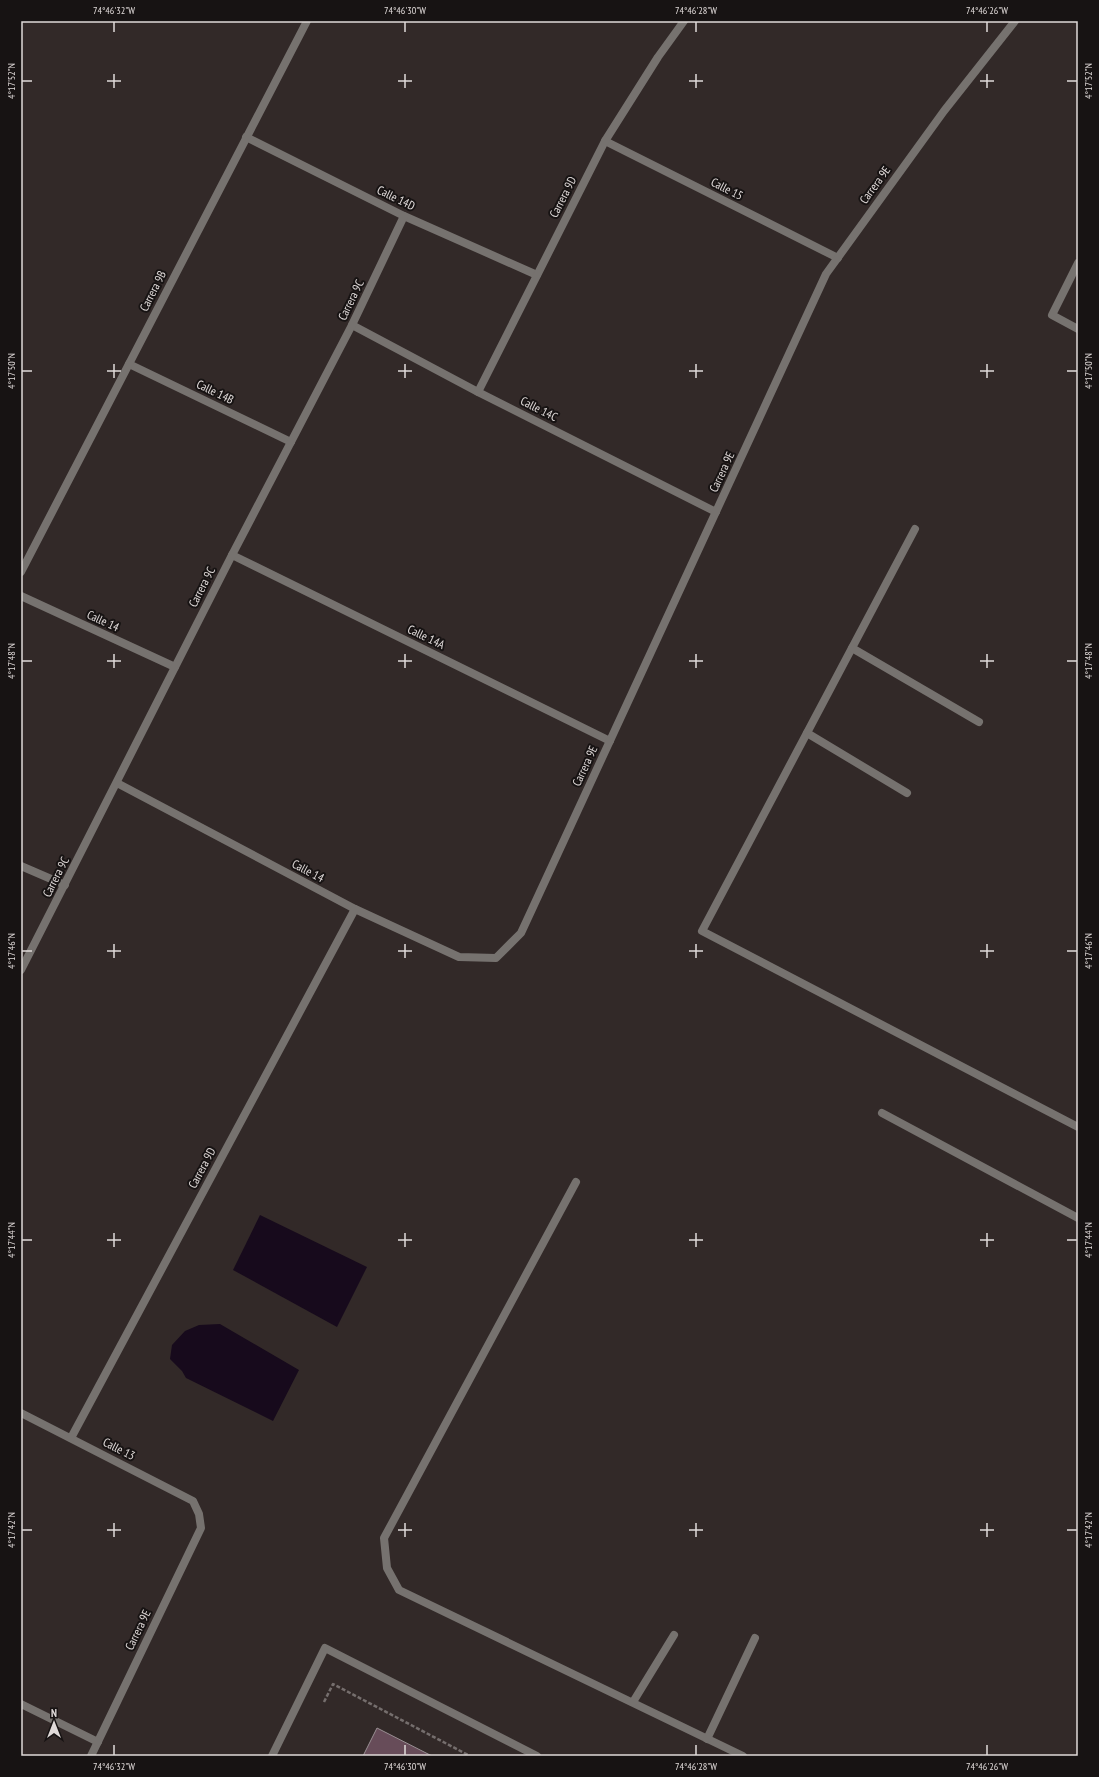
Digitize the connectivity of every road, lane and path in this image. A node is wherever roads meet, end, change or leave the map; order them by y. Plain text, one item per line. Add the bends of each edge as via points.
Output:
1 (307, 21) edge
2 (684, 21) edge
3 (1015, 21) edge
4 (246, 137) junction
5 (605, 141) junction
6 (404, 216) junction
7 (838, 258) junction
8 (1078, 263) edge
9 (537, 275) junction
10 (352, 325) junction
11 (1078, 329) edge
12 (129, 364) junction
13 (478, 392) junction
14 (291, 442) junction
15 (716, 512) junction
16 (915, 529) dead end
17 (232, 555) junction
18 (21, 572) edge
19 (21, 596) edge
20 (852, 648) junction
21 (175, 667) junction
22 (979, 722) dead end
23 (807, 732) junction
24 (610, 741) junction
25 (117, 783) junction
26 (907, 793) dead end
27 (21, 866) edge
28 (64, 885) junction
29 (355, 909) junction
30 (496, 958) joint
31 (21, 970) edge
32 (882, 1113) dead end
33 (1078, 1128) edge
34 (576, 1182) dead end
35 (1078, 1218) edge
36 (21, 1413) edge
37 (71, 1438) junction
38 (199, 1514) joint
39 (674, 1635) dead end
40 (755, 1638) dead end
41 (633, 1702) junction
42 (21, 1704) edge
43 (323, 1704) dead end
44 (707, 1739) junction
45 (98, 1742) junction
46 (91, 1756) edge
47 (272, 1756) edge
48 (470, 1756) edge
49 (537, 1756) edge
50 (744, 1756) edge

1 - 4 street, Carrera 9B
2 - 5 street, Carrera 9D
3 - 7 street, Carrera 9E via 944,111
4 - 6 street, Calle 14D
4 - 12 street, Carrera 9B
5 - 7 street, Calle 15
5 - 9 street, Carrera 9D
6 - 9 street, Calle 14D
6 - 10 street, Carrera 9C
7 - 15 street, Carrera 9E via 826,274
8 - 11 street via 1052,315
9 - 13 street, Carrera 9D
10 - 13 street, Calle 14C
10 - 14 street, Carrera 9C
12 - 14 street, Calle 14B
12 - 18 street, Carrera 9B
13 - 15 street, Calle 14C
14 - 17 street, Carrera 9C
15 - 24 street, Carrera 9E
16 - 20 street
17 - 21 street, Carrera 9C
17 - 24 street, Calle 14A
19 - 21 street, Calle 14
20 - 22 street
20 - 23 street
21 - 25 street, Carrera 9C
23 - 26 street
23 - 33 street via 702,931
24 - 30 street, Carrera 9E via 521,933
25 - 28 street, Carrera 9C
25 - 29 street, Calle 14
27 - 28 street
28 - 31 street, Carrera 9C
29 - 30 street, Calle 14 via 459,957
29 - 37 street, Carrera 9D
32 - 35 street
34 - 41 street via 384,1538 387,1568 399,1590
36 - 37 street, Calle 13
37 - 38 street, Calle 13 via 193,1501
38 - 45 street, Carrera 9E via 201,1528
39 - 41 street
40 - 44 street
41 - 44 street
42 - 45 street
43 - 48 path via 333,1684
44 - 50 street
45 - 46 street, Carrera 9E
47 - 49 street via 325,1648

